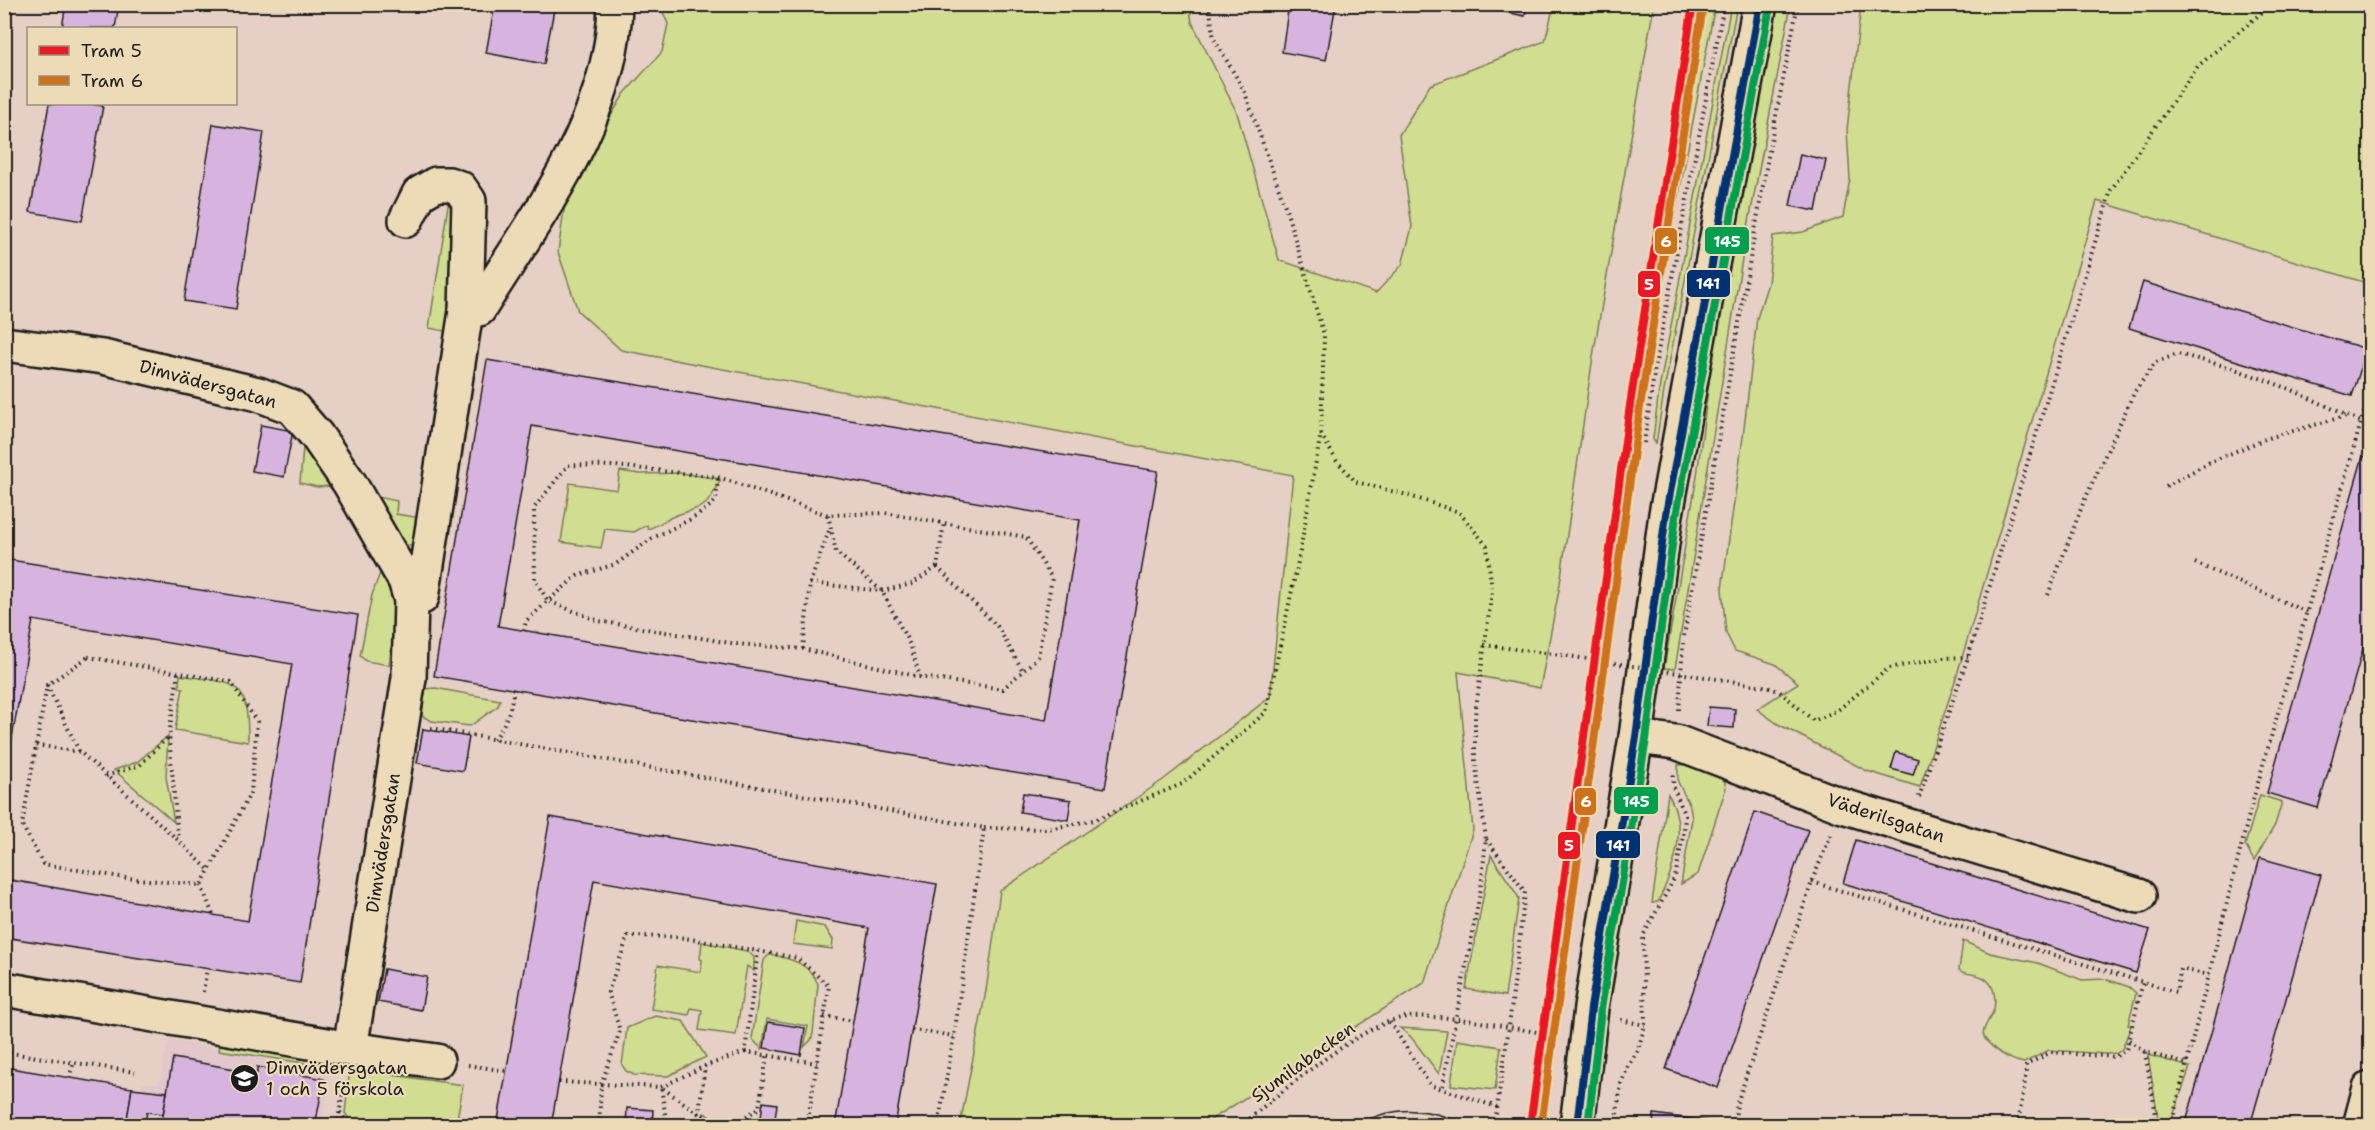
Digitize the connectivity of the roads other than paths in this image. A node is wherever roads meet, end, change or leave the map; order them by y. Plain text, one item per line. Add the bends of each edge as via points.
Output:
1 (615, 4) edge
2 (1760, 4) edge
3 (406, 220) dead end
4 (466, 311) junction
5 (4, 344) edge
6 (411, 600) junction
7 (1635, 737) junction
8 (2139, 896) dead end
9 (4, 989) edge
10 (350, 1049) junction
11 (437, 1061) road end
12 (2370, 1088) edge
13 (1577, 1125) edge
14 (2360, 1125) edge

1 - 4 street via 612,53 582,141 479,309
2 - 7 street via 1666,514
3 - 4 street via 419,194 436,184 449,184 465,194 469,201
4 - 6 street via 422,597
5 - 6 street, Dimvädersgatan via 103,357 258,394 292,407 350,484 405,580
6 - 10 street, Dimvädersgatan via 409,678
7 - 8 street, Väderilsgatan via 1676,742 1843,806
7 - 13 street via 1591,1008
9 - 10 street
10 - 11 street
12 - 14 street

